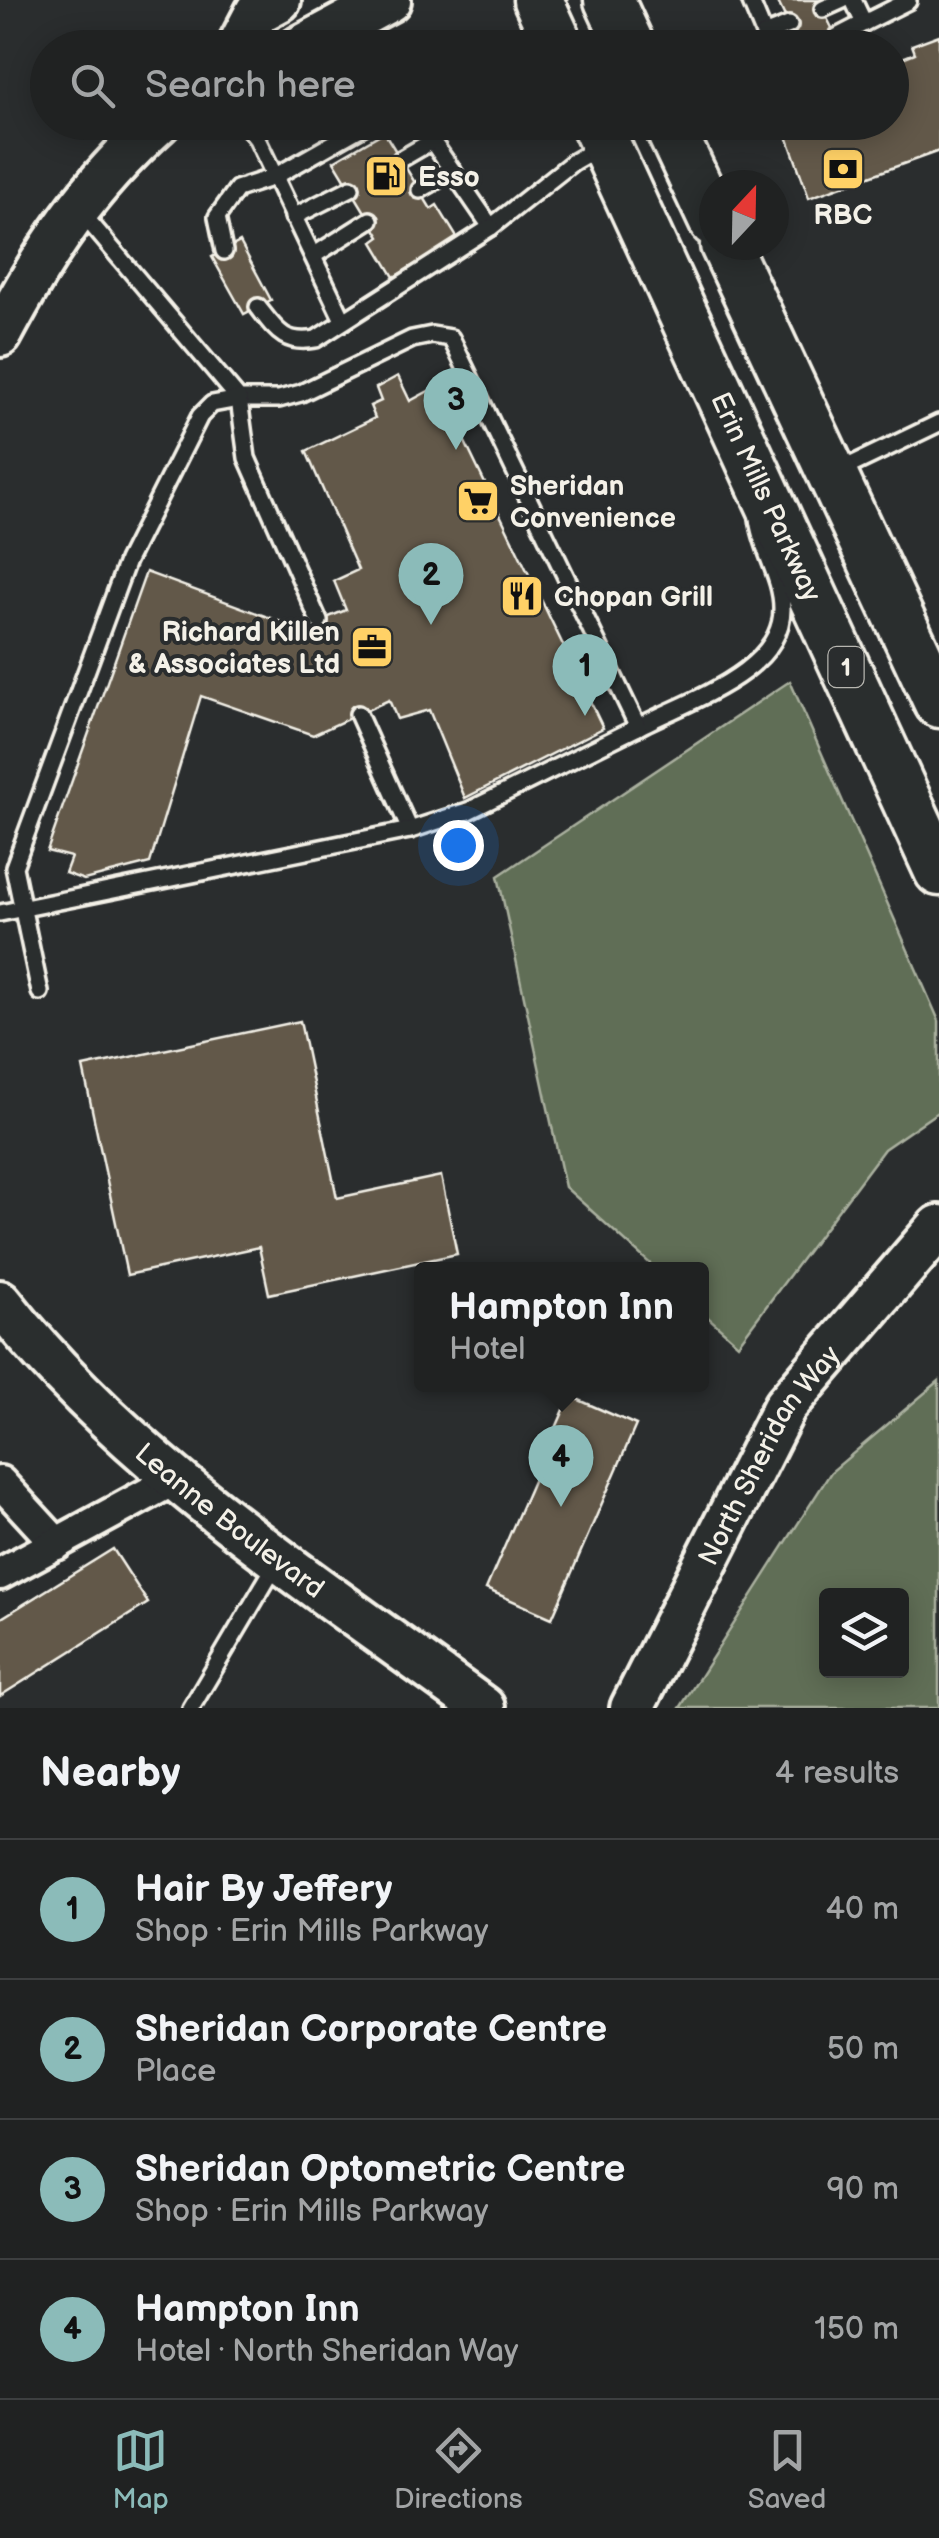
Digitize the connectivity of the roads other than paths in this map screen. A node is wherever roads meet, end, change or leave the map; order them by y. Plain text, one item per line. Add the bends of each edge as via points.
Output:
1 (279, 0) edge
2 (388, 0) edge
3 (538, 0) edge
4 (609, 0) edge
5 (843, 0) edge
6 (852, 0) edge
7 (908, 1) edge
8 (756, 2) edge
9 (823, 9) dead end
10 (864, 23) junction
11 (789, 25) dead end
12 (248, 30) edge
13 (333, 30) edge
14 (552, 30) edge
15 (623, 30) edge
16 (764, 30) edge
17 (782, 30) edge
18 (850, 30) edge
19 (139, 140) edge
20 (257, 140) edge
21 (338, 140) edge
22 (593, 140) edge
23 (602, 140) edge
24 (675, 140) edge
25 (432, 141) joint
26 (400, 159) dead end
27 (452, 171) junction
28 (274, 176) junction
29 (351, 188) dead end
30 (420, 190) dead end
31 (699, 190) edge
32 (78, 209) junction
33 (293, 217) junction
34 (370, 220) dead end
35 (491, 227) junction
36 (224, 251) dead end
37 (313, 256) junction
38 (732, 260) edge
39 (258, 307) dead end
40 (343, 320) junction
41 (0, 335) edge
42 (239, 398) junction
43 (939, 423) edge
44 (752, 464) junction
45 (832, 474) junction
46 (319, 621) dead end
47 (939, 703) edge
48 (358, 714) dead end
49 (638, 726) junction
50 (410, 830) junction
51 (939, 870) edge
52 (23, 909) junction
53 (0, 913) edge
54 (40, 992) dead end
55 (939, 1226) edge
56 (939, 1263) edge
57 (0, 1302) edge
58 (811, 1371) junction
59 (175, 1479) junction
60 (0, 1482) edge
61 (57, 1544) junction
62 (280, 1557) junction
63 (0, 1574) edge
64 (191, 1708) edge
65 (483, 1708) edge
66 (632, 1708) edge

1 - 12 street via 257,12
2 - 13 street
3 - 14 main road
4 - 15 main road
5 - 9 lane
6 - 10 lane
7 - 10 lane
8 - 16 lane
10 - 18 lane
11 - 17 lane
19 - 32 street
20 - 28 lane
21 - 28 lane
22 - 35 lane
23 - 44 main road, Erin Mills Parkway / 1
24 - 31 main road
25 - 26 lane
25 - 27 lane
27 - 30 lane
27 - 35 lane
28 - 33 lane
28 - 36 lane via 236,189 224,202 217,217
29 - 33 lane
32 - 41 street via 44,252
32 - 42 lane
33 - 37 lane
34 - 37 lane
35 - 40 lane
37 - 40 lane
38 - 45 main road
39 - 40 lane via 280,336 296,343 316,339
42 - 46 lane via 247,458
42 - 49 lane via 290,396 412,339 451,338
42 - 52 lane via 212,404 200,416 127,561 14,866
43 - 45 lane
44 - 49 lane via 761,544 782,608 774,639 744,670
44 - 51 main road, Erin Mills Parkway / 1
45 - 47 main road
48 - 50 lane
49 - 50 lane via 468,811
50 - 52 lane
52 - 53 lane
52 - 54 lane
55 - 58 street, North Sheridan Way
56 - 58 street via 857,1342
57 - 59 street, Leanne Boulevard via 36,1349
58 - 66 street, North Sheridan Way via 690,1585
59 - 61 street
59 - 62 street, Leanne Boulevard
60 - 61 street
61 - 63 street
62 - 64 lane
62 - 65 street, Leanne Boulevard

